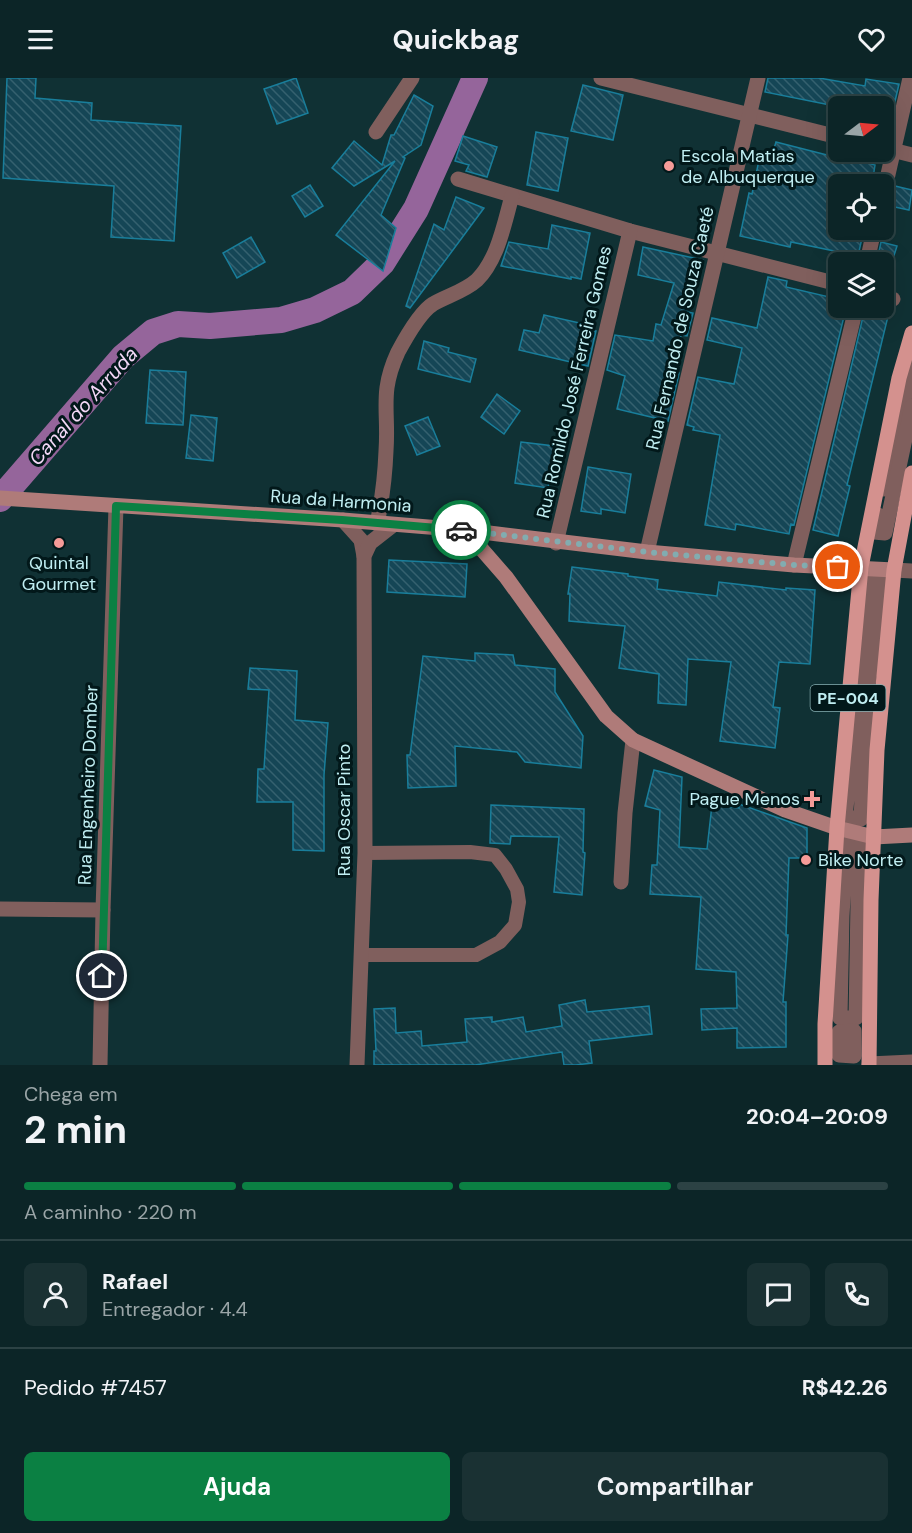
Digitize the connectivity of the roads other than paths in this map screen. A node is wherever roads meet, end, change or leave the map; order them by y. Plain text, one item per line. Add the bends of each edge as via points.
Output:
1 (412, 78) edge
2 (759, 78) edge
3 (910, 78) edge
4 (607, 79) edge
5 (749, 114) junction
6 (894, 130) edge
7 (376, 132) dead end
8 (828, 134) edge
9 (894, 150) edge
10 (912, 155) edge
11 (458, 179) dead end
12 (512, 196) junction
13 (630, 231) junction
14 (718, 253) junction
15 (828, 281) edge
16 (854, 318) edge
17 (912, 333) edge
18 (912, 364) edge
19 (912, 405) edge
20 (912, 473) edge
21 (0, 498) edge
22 (116, 506) junction
23 (342, 520) junction
24 (377, 524) junction
25 (393, 525) junction
26 (465, 530) junction
27 (556, 543) junction
28 (647, 552) junction
29 (364, 556) junction
30 (794, 565) junction
31 (861, 567) junction
32 (912, 571) edge
33 (889, 575) junction
34 (633, 740) junction
35 (837, 828) junction
36 (912, 835) edge
37 (874, 837) junction
38 (365, 853) junction
39 (621, 882) dead end
40 (0, 909) edge
41 (103, 910) junction
42 (361, 955) junction
43 (856, 1018) joint
44 (857, 1060) edge
45 (912, 1062) edge
46 (100, 1065) edge
47 (357, 1065) edge
48 (825, 1065) edge
49 (868, 1065) edge

1 - 7 street
2 - 5 street, Rua Fernando de Souza Caeté
3 - 6 street
4 - 5 street
5 - 8 street
5 - 14 street, Rua Fernando de Souza Caeté
9 - 10 street
11 - 12 street, Rua Romildo José Ferreira Gomes
12 - 13 street, Rua Romildo José Ferreira Gomes
12 - 24 street via 499,242 481,275 423,312 392,367 386,387 387,449
13 - 14 street, Rua Romildo José Ferreira Gomes
13 - 27 street, Rua Romildo José Ferreira Gomes
14 - 15 street, Rua Romildo José Ferreira Gomes
14 - 28 street, Rua Fernando de Souza Caeté
16 - 30 street
17 - 31 main road, PE-004 via 899,378
18 - 19 street via 874,532 885,533
20 - 33 main road, PE-004
21 - 22 main road, Rua da Harmonia
22 - 23 main road, Rua da Harmonia
22 - 41 street, Rua Engenheiro Domber
23 - 24 main road, Rua da Harmonia
23 - 29 street, Rua Oscar Pinto via 361,540
24 - 25 main road, Rua da Harmonia
25 - 26 main road, Rua da Harmonia
25 - 29 street via 370,543
26 - 27 main road, Rua da Harmonia
26 - 34 main road via 506,577 606,716
27 - 28 main road, Rua da Harmonia
28 - 30 main road, Rua da Harmonia
29 - 38 street, Rua Oscar Pinto
30 - 31 main road, Rua da Harmonia
31 - 33 main road, Rua da Harmonia
31 - 35 main road, PE-004
32 - 33 street
33 - 33 street via 867,691 861,819 845,817 872,578
33 - 37 main road, PE-004
34 - 35 main road via 785,810
34 - 39 street
35 - 37 main road
35 - 48 main road, PE-004
36 - 37 main road
37 - 49 main road, PE-004
38 - 42 street, Rua Oscar Pinto
38 - 42 lane via 495,855 517,889 519,902 516,925 500,942 476,955
40 - 41 street
41 - 46 street, Rua Engenheiro Domber
42 - 47 street, Rua Oscar Pinto
43 - 43 street via 840,1018 846,842 859,844
44 - 49 street
45 - 49 street

